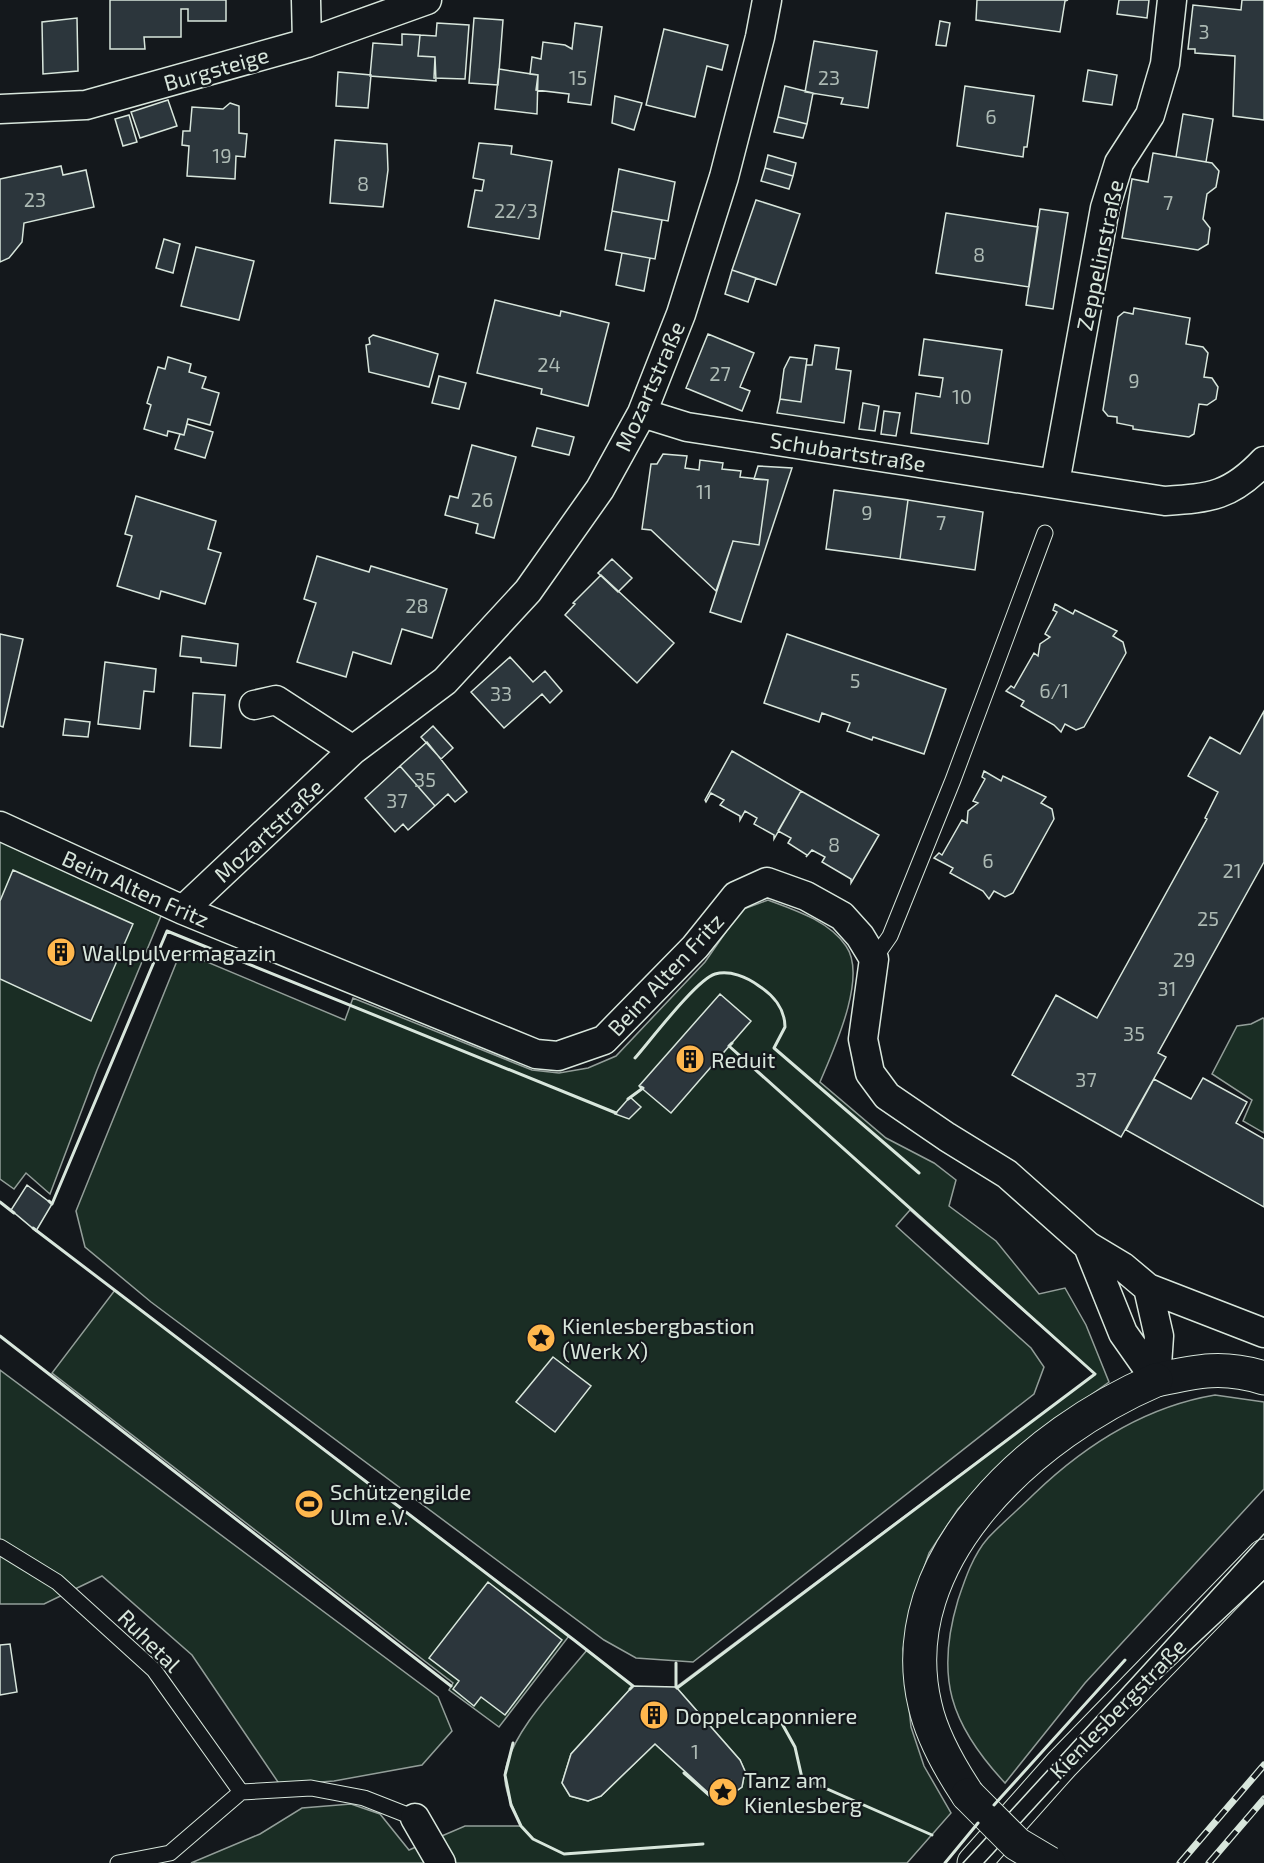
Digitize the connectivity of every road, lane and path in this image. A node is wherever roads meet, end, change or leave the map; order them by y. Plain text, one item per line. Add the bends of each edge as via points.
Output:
1 (306, 0) edge
2 (427, 0) edge
3 (766, 0) edge
4 (1172, 0) edge
5 (307, 43) junction
6 (0, 109) edge
7 (642, 413) junction
8 (1264, 462) edge
9 (1055, 483) junction
10 (1045, 533) dead end
11 (254, 705) dead end
12 (353, 750) junction
13 (0, 826) edge
14 (183, 910) junction
15 (874, 959) junction
16 (1088, 1246) junction
17 (1148, 1287) junction
18 (1264, 1333) edge
19 (1264, 1378) edge
20 (1156, 1380) junction
21 (0, 1547) edge
22 (1264, 1556) edge
23 (241, 1792) junction
24 (415, 1818) joint
25 (440, 1859) edge
26 (118, 1863) edge
27 (974, 1863) edge
28 (1048, 1863) edge

1 - 5 street
2 - 5 street, Burgsteige
3 - 7 street, Mozartstraße via 724,177 681,314
4 - 9 street, Zeppelinstraße via 1165,64 1150,115 1119,163 1105,208
5 - 6 street, Burgsteige via 86,105
7 - 9 street, Schubartstraße via 687,427
7 - 12 street, Mozartstraße via 600,489 528,591 445,681
8 - 9 street, Schubartstraße via 1246,480 1208,498 1165,501
10 - 15 lane via 890,936
11 - 12 street via 276,700
12 - 14 street, Mozartstraße
13 - 14 street, Beim Alten Fritz
14 - 15 street, Beim Alten Fritz via 536,1054 558,1056 604,1040 695,948 735,896 767,882 806,896 842,916
15 - 16 street via 863,1039 870,1073 887,1096 1007,1174
16 - 17 street
16 - 20 street via 1123,1333
17 - 18 street
17 - 20 street via 1159,1336
19 - 20 main road via 1240,1370 1205,1369
20 - 28 main road, bridge via 1124,1394 1066,1430 993,1494 965,1527 942,1566 924,1621 920,1660 925,1706 942,1751 968,1795 1017,1844
21 - 23 lane, Ruhetal via 57,1582 154,1670
22 - 27 main road, Kienlesbergstraße via 1062,1764
23 - 24 lane via 311,1788 364,1798
23 - 26 lane via 170,1853
24 - 25 street

